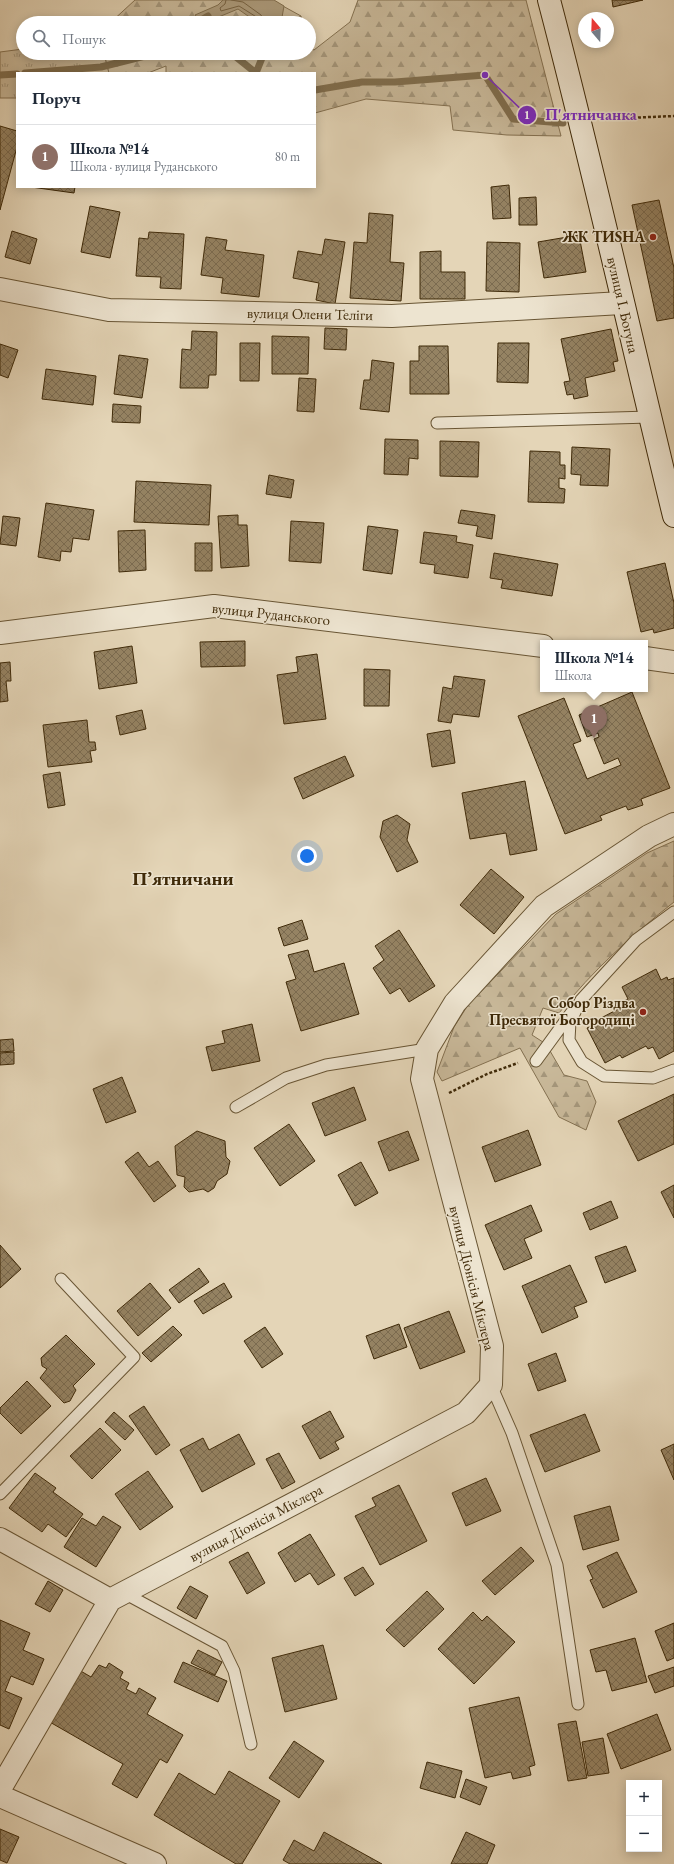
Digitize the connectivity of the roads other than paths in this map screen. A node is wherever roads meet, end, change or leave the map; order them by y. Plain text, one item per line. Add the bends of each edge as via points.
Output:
1 (549, 0) edge
2 (0, 289) edge
3 (622, 303) junction
4 (650, 417) junction
5 (437, 423) dead end
6 (674, 516) edge
7 (0, 633) edge
8 (540, 646) edge
9 (648, 658) edge
10 (674, 662) edge
11 (674, 824) edge
12 (674, 912) edge
13 (581, 1000) junction
14 (427, 1049) junction
15 (536, 1061) road end
16 (674, 1070) edge
17 (236, 1107) dead end
18 (61, 1279) dead end
19 (491, 1385) junction
20 (0, 1494) edge
21 (0, 1539) edge
22 (117, 1596) junction
23 (578, 1704) dead end
24 (251, 1744) dead end
25 (0, 1789) edge
26 (0, 1796) edge
27 (155, 1864) edge

1 - 3 street, вулиця І. Богуна via 581,120
2 - 3 street, вулиця Олени Теліги via 109,310 392,316
3 - 4 street, вулиця І. Богуна
4 - 5 lane
4 - 6 street, вулиця І. Богуна
7 - 8 street, вулиця Руданського via 214,606
9 - 10 street
11 - 14 street, вулиця Діонісія Міклера via 649,836 544,906 455,1003
12 - 13 lane via 636,940
13 - 15 lane
13 - 16 lane via 570,1022 569,1040 582,1062 604,1076 653,1078
14 - 17 lane via 326,1065 286,1078
14 - 19 street, вулиця Діонісія Міклера via 422,1079 492,1346
18 - 20 lane via 134,1358
19 - 22 street, вулиця Діонісія Міклера via 466,1413
19 - 23 lane via 512,1433 557,1565
21 - 22 street
22 - 24 lane via 222,1646 234,1671
22 - 25 street
26 - 27 street

